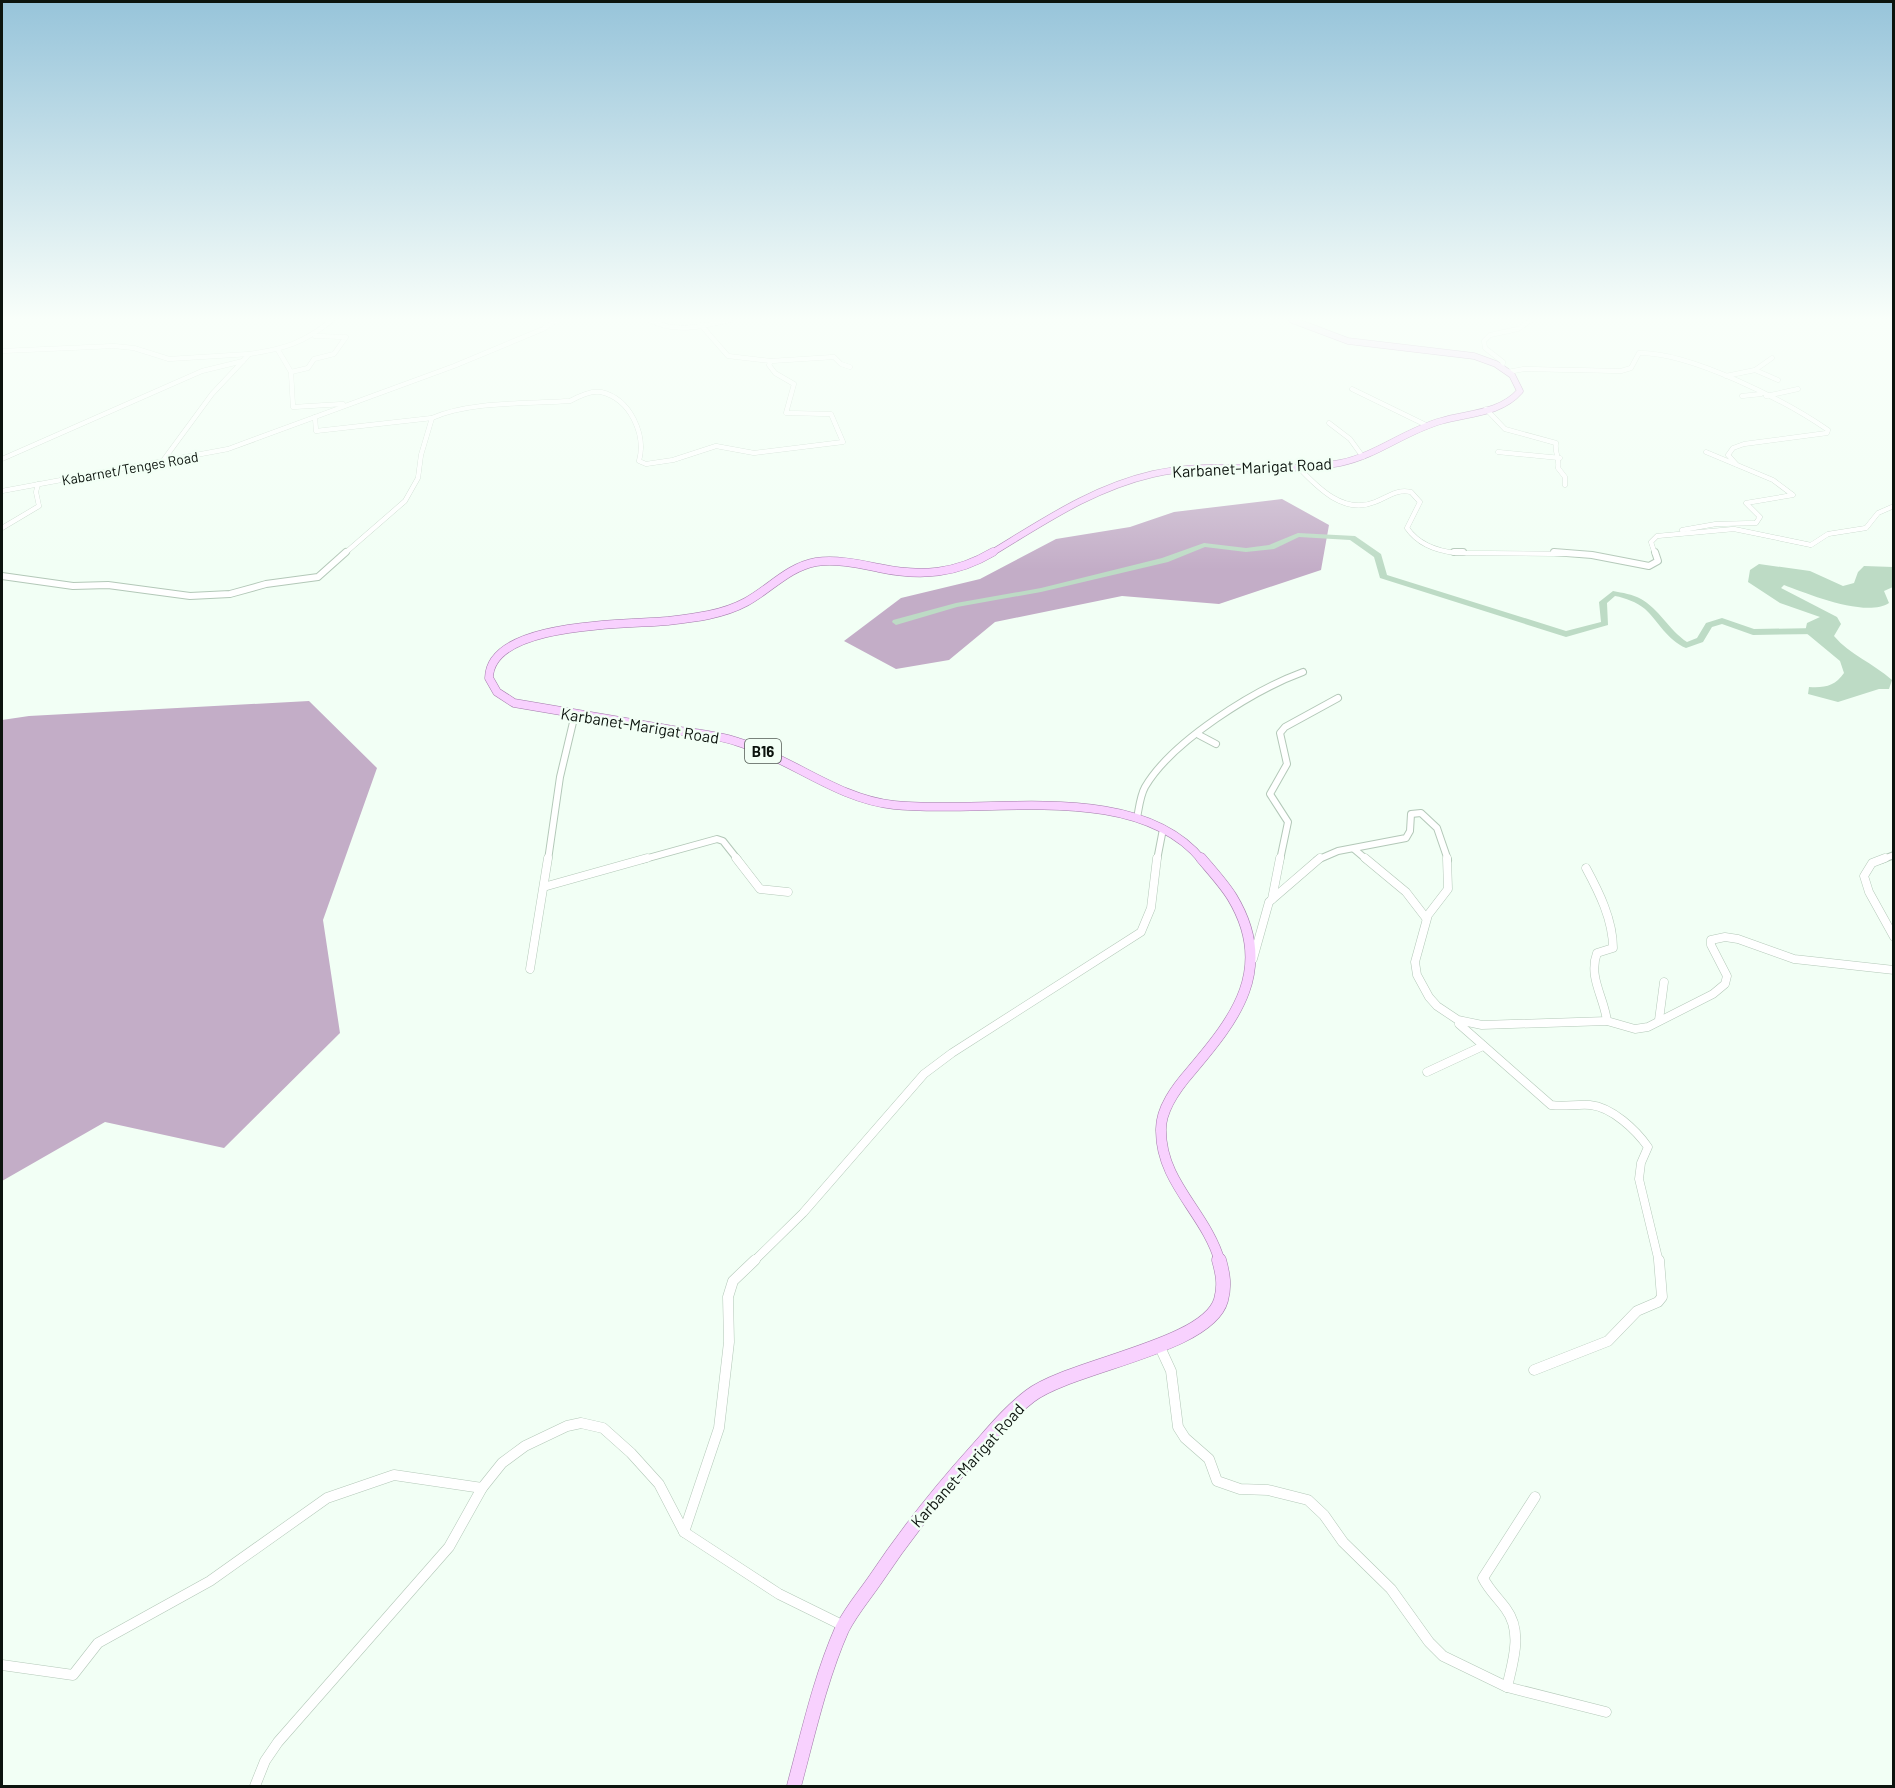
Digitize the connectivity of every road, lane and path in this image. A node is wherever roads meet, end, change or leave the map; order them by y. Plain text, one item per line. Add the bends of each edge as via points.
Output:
1 (128, 403) edge
2 (205, 403) edge
3 (293, 403) edge
4 (536, 403) edge
5 (616, 403) edge
6 (789, 403) edge
7 (1382, 403) edge
8 (1505, 403) edge
9 (1780, 403) edge
10 (349, 404) joint
11 (1486, 409) junction
12 (315, 417) junction
13 (432, 418) junction
14 (1329, 423) dead end
15 (1426, 425) junction
16 (1498, 452) dead end
17 (1706, 452) dead end
18 (1363, 457) junction
19 (1560, 458) junction
20 (2, 459) edge
21 (162, 462) junction
22 (1736, 465) junction
23 (1298, 467) junction
24 (38, 484) junction
25 (1565, 484) dead end
26 (2, 491) edge
27 (1893, 506) edge
28 (2, 528) edge
29 (1665, 535) junction
30 (2, 576) edge
31 (1303, 672) dead end
32 (1338, 698) dead end
33 (575, 714) junction
34 (1199, 735) junction
35 (1216, 744) dead end
36 (1137, 818) junction
37 (1163, 829) junction
38 (1354, 849) junction
39 (1893, 855) edge
40 (1586, 868) dead end
41 (547, 886) junction
42 (788, 892) dead end
43 (1272, 899) junction
44 (1426, 918) junction
45 (1893, 937) edge
46 (1252, 961) junction
47 (530, 969) dead end
48 (1893, 970) edge
49 (1664, 982) dead end
50 (1454, 1020) junction
51 (1659, 1020) junction
52 (1607, 1021) junction
53 (1483, 1046) junction
54 (1427, 1072) dead end
55 (1159, 1345) junction
56 (1534, 1370) dead end
57 (482, 1488) junction
58 (1535, 1497) dead end
59 (684, 1532) junction
60 (844, 1626) junction
61 (2, 1665) edge
62 (1507, 1687) junction
63 (1606, 1712) dead end
64 (255, 1786) edge
65 (794, 1786) edge

1 - 20 street
2 - 21 street
3 - 10 street
4 - 13 street via 472,408
5 - 6 street via 635,421 644,444 641,463 673,459 716,446 754,453 843,442 831,414 786,413
7 - 15 street
8 - 11 main road, Karbanet-Marigat Road / B16
9 - 22 street via 1828,431 1790,440 1738,445 1728,455
10 - 12 street, Kabarnet/Tenges Road
11 - 15 main road, Karbanet-Marigat Road / B16
11 - 19 street via 1505,429 1556,443
12 - 13 street via 316,431
12 - 21 street, Kabarnet/Tenges Road via 228,449
13 - 30 street via 418,478 405,501 318,578 266,584 230,594 190,596
14 - 18 street via 1350,439
15 - 18 main road, Karbanet-Marigat Road / B16
16 - 19 street
17 - 22 street
18 - 23 main road, Karbanet-Marigat Road / B16
19 - 25 street via 1558,468
21 - 24 street, Kabarnet/Tenges Road
22 - 29 street via 1773,480 1792,496 1746,503 1760,517 1755,522 1716,524
23 - 29 street via 1324,492 1350,504 1372,503 1396,492 1411,492 1420,502 1407,525 1408,531 1421,542 1447,552 1583,554 1649,567 1658,561 1651,539
23 - 33 main road, Karbanet-Marigat Road / B16 via 1202,467 1147,475 1115,483 1086,497 974,564 925,574 831,561 808,563 731,608 680,621 542,634 515,645 495,660 489,681 501,696 528,706
24 - 26 street, Kabarnet/Tenges Road
24 - 28 street via 39,506
27 - 29 street via 1878,513 1866,528 1828,534 1811,545 1734,529
31 - 34 street via 1260,689
32 - 43 street via 1280,733 1287,764 1270,794 1288,822
33 - 36 main road, Karbanet-Marigat Road / B16 via 737,741 848,794 887,804 949,808 1066,804
33 - 41 street via 554,819
34 - 35 street
34 - 36 street via 1151,778
36 - 37 main road, Karbanet-Marigat Road / B16
37 - 46 main road, Karbanet-Marigat Road / B16 via 1204,860 1225,886 1246,926
37 - 59 street via 1152,905 1141,932 924,1074 803,1213 733,1281 728,1297 729,1342 719,1428
38 - 43 street via 1314,861
38 - 44 street via 1422,906
38 - 44 street via 1406,838 1414,813 1433,820 1442,841 1449,882
39 - 45 street via 1872,863 1864,876
40 - 52 street via 1603,904 1613,941 1613,948 1597,953 1593,966
41 - 42 street via 717,839 723,841 760,889
41 - 47 street
43 - 46 street
44 - 50 street via 1426,931 1416,954 1417,973 1441,1011
46 - 55 main road, Karbanet-Marigat Road / B16 via 1242,1002 1224,1033 1163,1112 1161,1148 1168,1169 1217,1253 1225,1285 1222,1301 1207,1321
48 - 51 street via 1794,960 1738,939 1718,938 1711,945 1725,970 1725,984 1713,994
49 - 51 street
50 - 52 street via 1482,1025
50 - 53 street
51 - 52 street via 1635,1029
53 - 54 street
53 - 56 street via 1551,1104 1565,1108 1600,1107 1642,1138 1648,1147 1639,1179 1656,1246 1662,1297 1637,1311 1608,1341
55 - 60 main road, Karbanet-Marigat Road / B16 via 1068,1375 1014,1408 905,1535
55 - 62 street via 1172,1378 1178,1427 1209,1459 1217,1481 1240,1489 1268,1490 1308,1500 1343,1542 1391,1589 1443,1656
57 - 59 street via 502,1463 525,1446 567,1426 595,1424 631,1453 659,1484
57 - 61 street via 394,1475 349,1488 327,1498 210,1581 98,1643 73,1675 51,1676
57 - 64 street via 449,1547 278,1742
58 - 62 street via 1483,1578 1516,1627
59 - 60 street via 779,1594
60 - 65 main road, Karbanet-Marigat Road / B16
62 - 63 street

